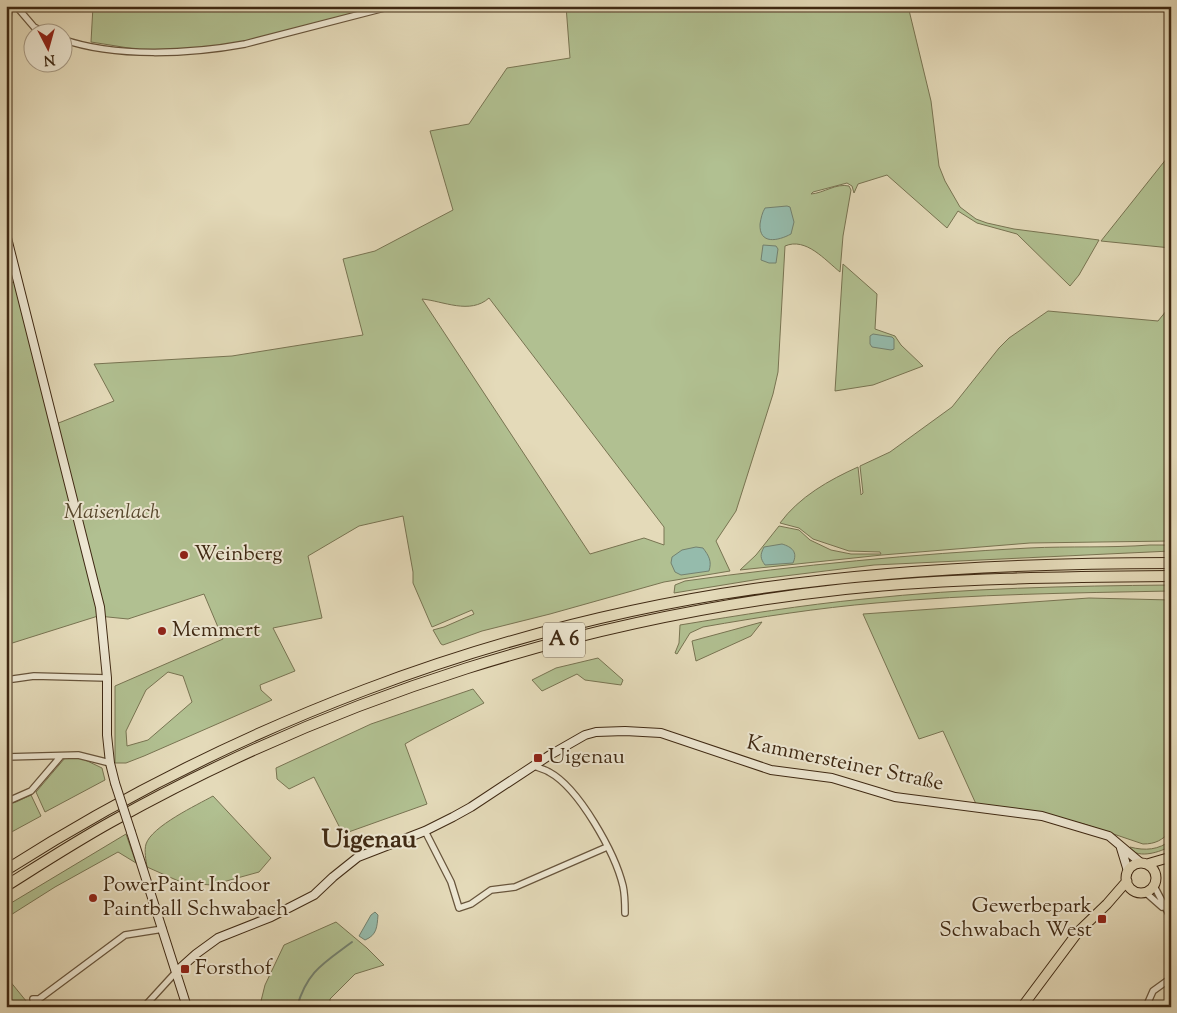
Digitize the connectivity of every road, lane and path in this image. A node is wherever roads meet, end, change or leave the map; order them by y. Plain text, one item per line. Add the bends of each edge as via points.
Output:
1 (10, 6) edge
2 (16, 6) edge
3 (392, 6) edge
4 (30, 22) edge
5 (6, 28) edge
6 (72, 42) edge
7 (7, 238) edge
8 (1171, 564) edge
9 (1171, 576) edge
10 (107, 678) junction
11 (6, 680) edge
12 (61, 756) junction
13 (6, 757) edge
14 (110, 763) junction
15 (534, 766) junction
16 (6, 802) edge
17 (425, 831) junction
18 (1121, 846) junction
19 (608, 847) junction
20 (1171, 858) edge
21 (1144, 864) junction
22 (6, 870) edge
23 (1128, 871) junction
24 (1156, 875) junction
25 (1127, 881) junction
26 (6, 886) edge
27 (1154, 886) junction
28 (1134, 890) junction
29 (1145, 892) junction
30 (1107, 904) junction
31 (1166, 911) junction
32 (625, 913) dead end
33 (1171, 918) edge
34 (163, 929) junction
35 (176, 972) junction
36 (1171, 978) edge
37 (33, 999) dead end
38 (144, 1007) edge
39 (187, 1007) edge
40 (1022, 1007) edge
41 (1146, 1007) edge

1 - 5 street
2 - 4 street
3 - 6 street via 222,49 159,52 100,48
7 - 10 street via 100,608
8 - 22 highway, A 6 via 1030,565 837,578 697,598 539,634 404,676 296,717 156,783
9 - 26 highway, A 6 via 969,580 848,589 700,610 600,630 454,671 342,711 172,789 48,858
10 - 11 street via 34,676
10 - 14 street
12 - 13 street
12 - 14 street via 78,755
12 - 16 street via 31,791
14 - 34 street, bridge
15 - 17 street, Kammersteiner Straße via 471,807
15 - 18 street, Kammersteiner Straße via 585,735 596,732 662,733 771,770 832,778 895,797 1042,816 1109,836
15 - 19 street via 550,772 573,792
17 - 19 street via 451,882 459,908 492,890 515,887
17 - 35 street, Kammersteiner Straße via 358,857 314,895 271,917 218,938
18 - 21 street, Kammersteiner Straße
18 - 23 street
19 - 32 street via 624,888
20 - 21 main road
20 - 24 main road
21 - 23 main road via 1134,865
21 - 24 main road via 1151,867
23 - 25 main road
24 - 27 main road
25 - 28 main road
25 - 30 main road
27 - 29 main road
27 - 31 street
28 - 29 main road
28 - 30 main road
29 - 31 street
30 - 40 main road via 1078,932
31 - 33 street
34 - 35 street
34 - 37 street via 125,934 39,999
35 - 38 street
35 - 39 street
36 - 41 street via 1152,991

